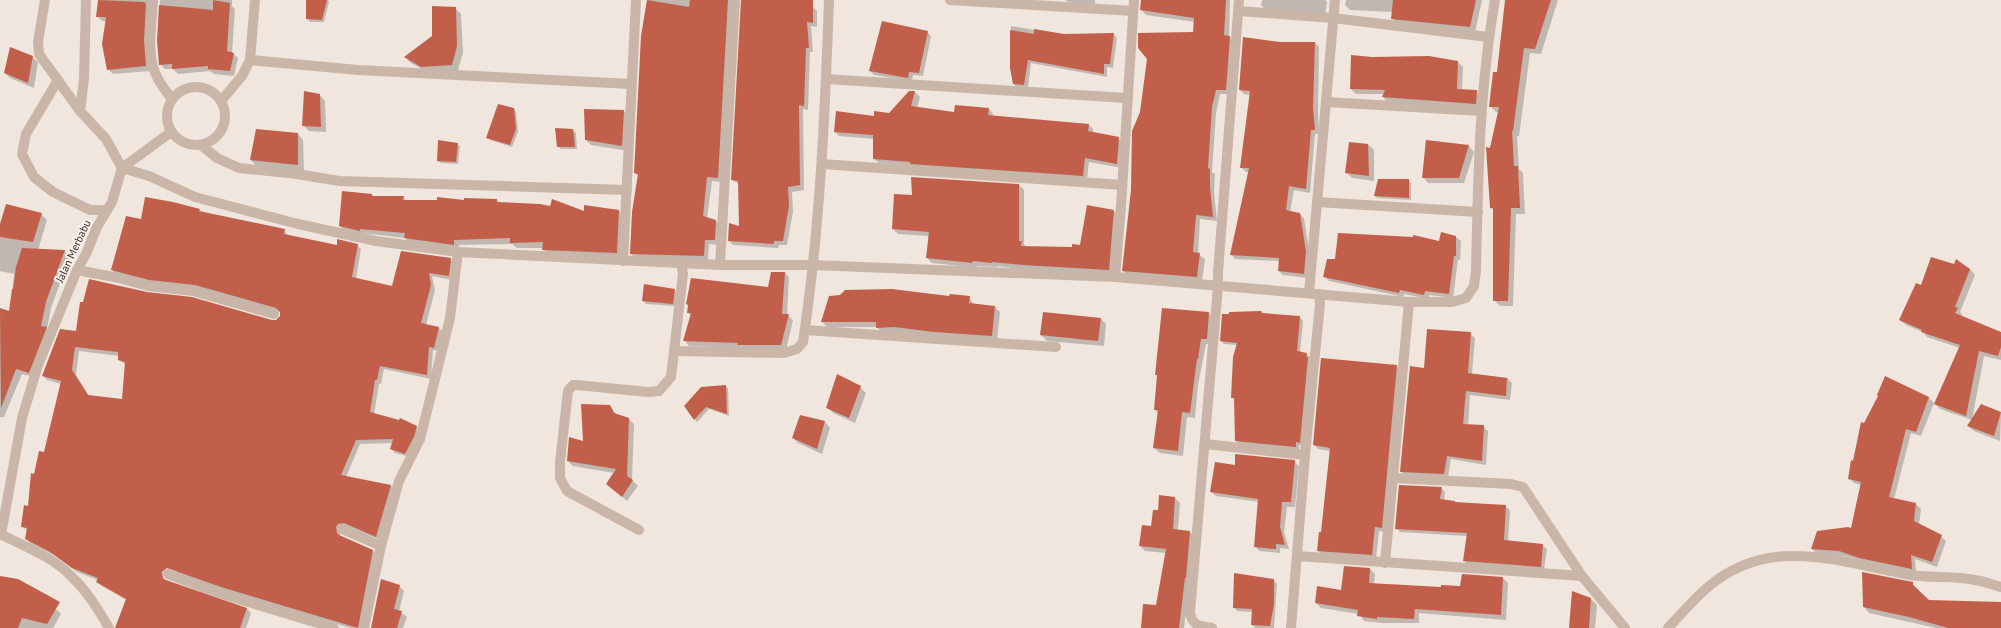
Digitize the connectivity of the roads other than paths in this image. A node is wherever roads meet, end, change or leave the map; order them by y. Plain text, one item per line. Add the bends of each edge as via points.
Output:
1 (45, 0) edge
2 (86, 0) edge
3 (154, 0) edge
4 (255, 0) edge
5 (636, 0) edge
6 (734, 0) edge
7 (829, 0) edge
8 (950, 0) edge
9 (1134, 0) edge
10 (1240, 0) edge
11 (1335, 0) edge
12 (1495, 0) edge
13 (1133, 11) junction
14 (1239, 11) junction
15 (1333, 18) junction
16 (1488, 37) junction
17 (250, 60) junction
18 (826, 79) junction
19 (58, 80) junction
20 (631, 84) junction
21 (1126, 98) junction
22 (172, 99) junction
23 (221, 101) junction
24 (1326, 102) junction
25 (80, 111) junction
26 (1481, 111) junction
27 (171, 132) junction
28 (201, 145) junction
29 (822, 164) junction
30 (122, 168) junction
31 (1122, 185) junction
32 (627, 190) junction
33 (1317, 202) junction
34 (107, 210) junction
35 (1478, 212) junction
36 (458, 252) junction
37 (622, 261) junction
38 (681, 262) junction
39 (720, 265) junction
40 (812, 265) junction
41 (77, 270) junction
42 (1114, 277) junction
43 (1218, 286) junction
44 (1309, 292) junction
45 (1319, 294) junction
46 (1409, 302) junction
47 (274, 314) dead end
48 (805, 330) junction
49 (1056, 347) dead end
50 (675, 351) junction
51 (1205, 444) junction
52 (1305, 455) junction
53 (1393, 478) junction
54 (342, 529) dead end
55 (639, 530) dead end
56 (0, 535) edge
57 (381, 546) junction
58 (1297, 556) junction
59 (1385, 563) junction
60 (168, 574) dead end
61 (1582, 576) junction
62 (2001, 587) edge
63 (109, 628) edge
64 (334, 628) edge
65 (364, 628) edge
66 (1212, 628) edge
67 (1291, 628) edge
68 (1625, 628) edge
69 (1668, 628) edge

1 - 19 street via 38,42 39,54
2 - 25 street via 84,79
3 - 22 street via 150,50 152,66 158,80
4 - 17 street
5 - 20 street
6 - 39 street
7 - 18 street
8 - 13 street
9 - 13 street
10 - 14 street
11 - 15 street
12 - 16 street
13 - 21 street
14 - 15 street
14 - 43 street
15 - 16 street
15 - 24 street
16 - 26 street
17 - 20 street via 358,70
17 - 23 street via 242,76
18 - 21 street
18 - 29 street
19 - 25 street
19 - 34 street via 26,134 22,154 34,177 52,192 90,210
20 - 32 street
21 - 31 street
22 - 23 street via 191,87 214,92
22 - 27 street via 167,121
23 - 28 street via 226,111 221,133 212,141
24 - 26 street
24 - 33 street
25 - 30 street via 106,139
26 - 35 street
27 - 28 street via 179,140 190,145
27 - 30 street
28 - 32 street via 217,158 239,168 339,181
29 - 31 street
29 - 40 street
30 - 34 street, Jalan Merbabu via 112,202
30 - 36 street via 149,176 195,197 298,224 376,241
31 - 42 street
32 - 37 street
33 - 35 street
33 - 44 street
34 - 41 street, Jalan Merbabu
35 - 46 street via 1476,272 1474,286 1466,298 1452,302
36 - 37 street
36 - 57 street via 450,318 431,397 420,439 399,481
37 - 38 street
38 - 39 street
38 - 50 street via 683,274
39 - 40 street
40 - 42 street
40 - 48 street
41 - 47 street via 148,286 193,291
41 - 56 street, Jalan Merbabu via 38,365 22,418
42 - 43 street
43 - 44 street
43 - 51 street
44 - 45 street
45 - 46 street
45 - 52 street
46 - 53 street
48 - 49 street
48 - 50 street via 803,342 791,352
50 - 55 street via 671,377 659,391 577,384 568,391 560,478 568,491
51 - 52 street
51 - 66 street via 1190,612 1197,626
52 - 58 street
53 - 59 street
53 - 61 street via 1511,484 1523,487
54 - 57 street
56 - 63 street via 51,561 70,575 86,592
57 - 65 street
58 - 59 street
58 - 67 street
59 - 61 street
60 - 64 street via 219,593
61 - 68 street
62 - 69 street via 1974,579 1907,575 1821,558 1788,555 1768,557 1742,565 1708,587

